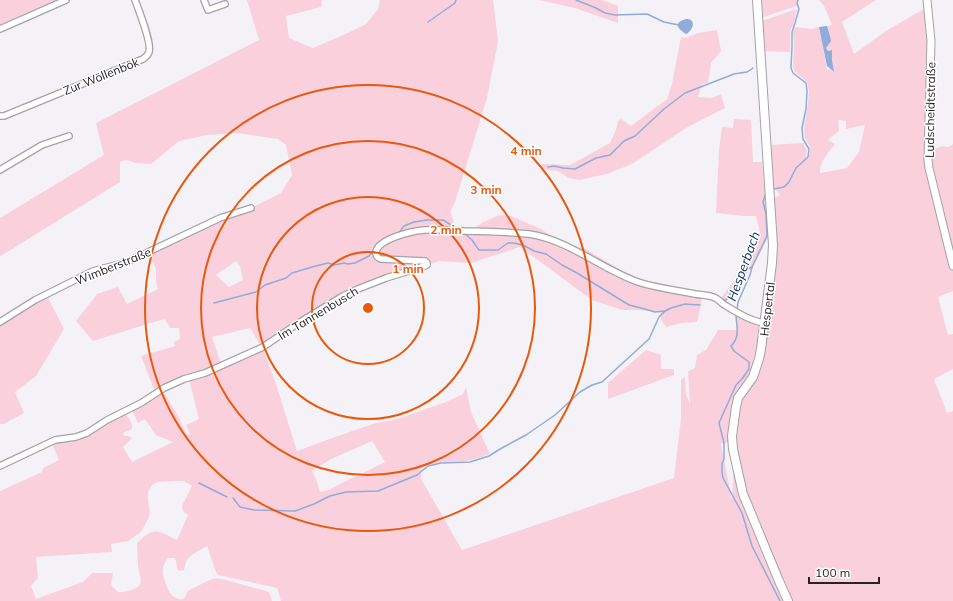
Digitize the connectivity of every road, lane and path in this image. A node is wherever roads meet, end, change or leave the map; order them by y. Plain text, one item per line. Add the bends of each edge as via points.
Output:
1 (66, 0) edge
2 (135, 0) edge
3 (204, 0) edge
4 (757, 0) edge
5 (927, 0) edge
6 (225, 4) dead end
7 (0, 29) edge
8 (0, 116) edge
9 (69, 136) dead end
10 (0, 170) edge
11 (251, 208) dead end
12 (953, 266) edge
13 (0, 322) edge
14 (765, 323) junction
15 (0, 466) edge
16 (788, 601) edge

1 - 7 street
2 - 8 street, Zur Wöllenbök via 150,42 148,56 33,105
3 - 6 street via 208,10
4 - 14 main road, Hespertal via 773,245
5 - 12 street, Ludscheidtstraße via 931,41 928,160
9 - 10 street via 42,145
11 - 13 street, Wimberstraße via 220,218 127,262 93,271 35,300
14 - 15 street, Im Tannenbusch via 750,319 713,297 636,281 537,235 416,231 391,238 381,244 376,255 382,260 425,261 427,265 343,296 263,347 164,388 76,437 55,440
14 - 16 main road, Hespertal via 756,369 738,398 732,436 733,449 743,494

